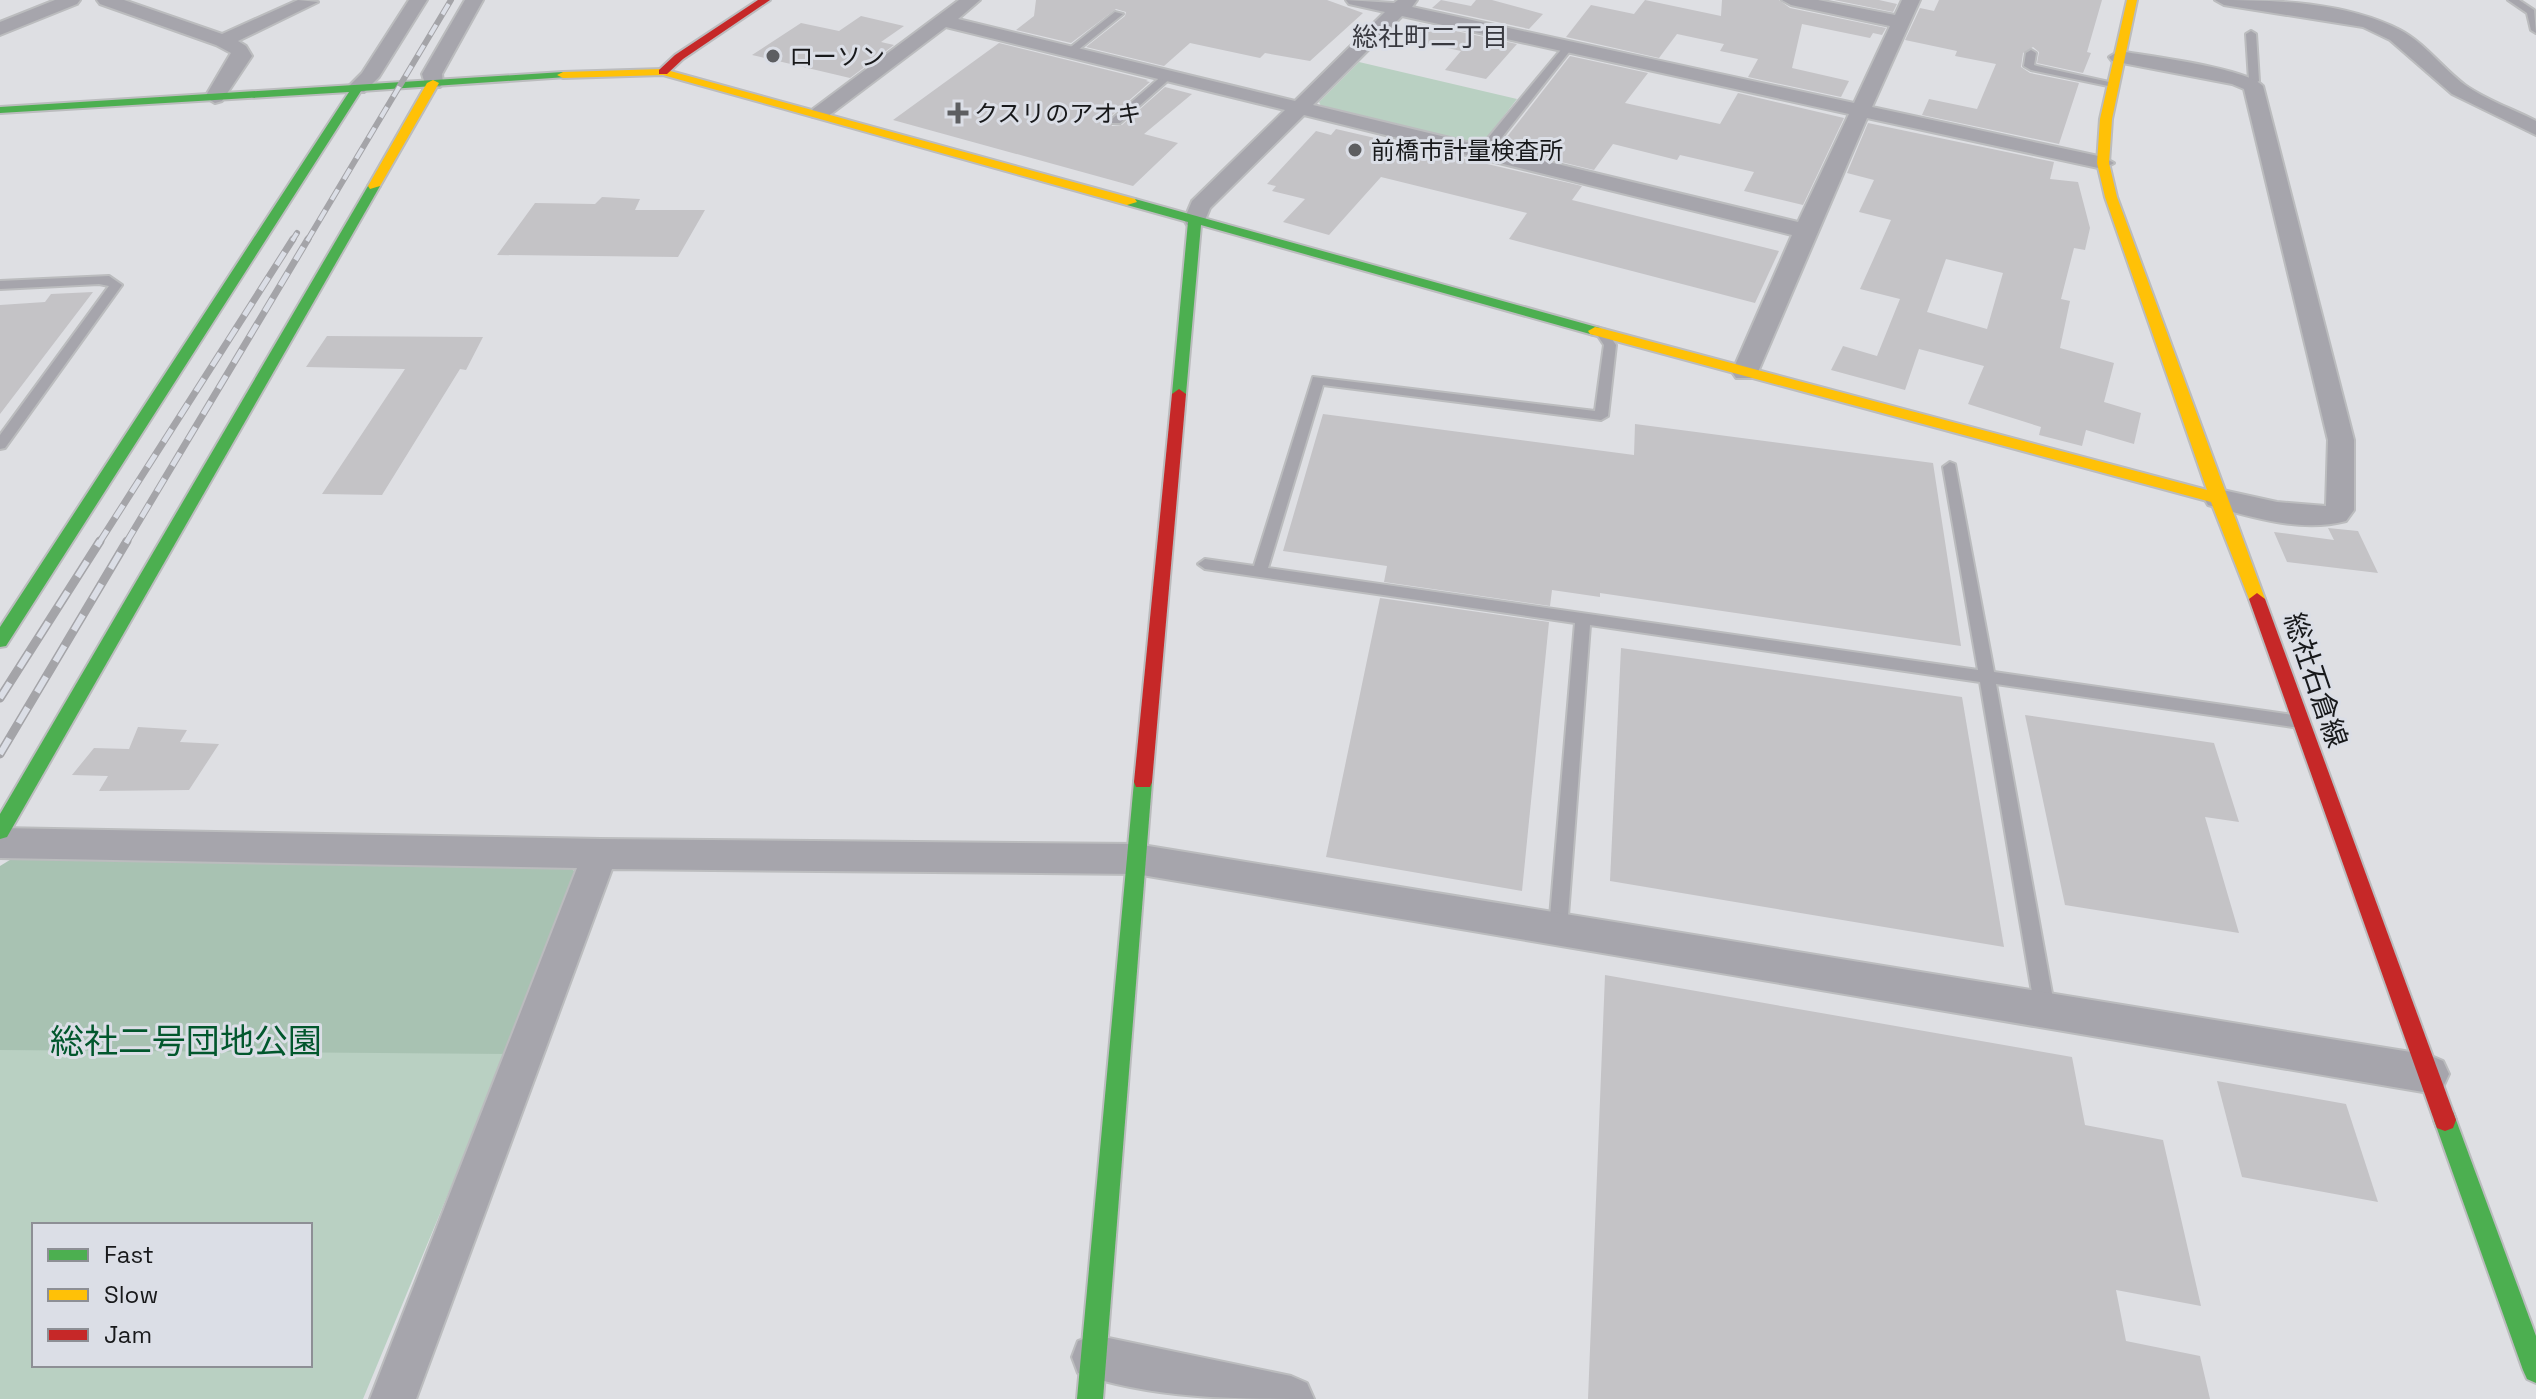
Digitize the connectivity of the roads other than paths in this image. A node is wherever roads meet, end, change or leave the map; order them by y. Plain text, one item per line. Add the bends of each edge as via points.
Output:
1 (71, 0) edge
2 (106, 0) edge
3 (418, 0) edge
4 (474, 0) edge
5 (765, 0) edge
6 (971, 0) edge
7 (1355, 0) edge
8 (1791, 0) edge
9 (1911, 0) edge
10 (2132, 0) edge
11 (2224, 0) edge
12 (2513, 0) edge
13 (309, 2) dead end
14 (1403, 5) edge
15 (1118, 14) dead end
16 (943, 21) junction
17 (1900, 22) junction
18 (0, 29) edge
19 (2536, 30) edge
20 (2251, 34) dead end
21 (223, 41) junction
22 (1568, 47) junction
23 (1070, 52) junction
24 (2031, 53) dead end
25 (2119, 57) junction
26 (663, 72) junction
27 (1168, 76) junction
28 (433, 83) junction
29 (2249, 83) junction
30 (2113, 84) junction
31 (357, 88) junction
32 (215, 97) junction
33 (1298, 107) junction
34 (0, 110) edge
35 (1862, 110) junction
36 (820, 113) junction
37 (1116, 121) dead end
38 (2534, 126) edge
39 (1482, 152) junction
40 (2103, 163) junction
41 (1195, 220) junction
42 (1805, 231) junction
43 (0, 285) edge
44 (1602, 333) junction
45 (1745, 372) junction
46 (0, 445) edge
47 (1950, 467) dead end
48 (2218, 498) junction
49 (1205, 564) dead end
50 (1260, 571) junction
51 (1583, 618) junction
52 (0, 641) edge
53 (1984, 676) junction
54 (2301, 722) junction
55 (0, 831) edge
56 (0, 843) edge
57 (600, 854) junction
58 (1136, 859) junction
59 (1558, 929) junction
60 (2045, 1010) junction
61 (2429, 1074) junction
62 (2536, 1370) edge
63 (1092, 1378) edge
64 (393, 1399) edge
65 (1291, 1399) edge

1 - 18 street
2 - 21 street
3 - 31 street
4 - 28 street via 432,74
5 - 26 street
6 - 16 street
7 - 14 street
8 - 17 street
9 - 17 street
10 - 25 street, 総社石倉線
11 - 38 street via 2369,23 2397,36 2459,90
12 - 19 lane via 2531,12
13 - 21 street
14 - 22 street
14 - 33 street
15 - 23 lane
16 - 23 street
16 - 36 street
17 - 35 street
20 - 29 lane via 2254,81
21 - 32 street via 242,56
22 - 35 street
22 - 39 lane
23 - 27 street
24 - 30 lane via 2029,66 2034,68
25 - 29 street
25 - 30 street, 総社石倉線
26 - 28 street
26 - 36 street
27 - 33 street
27 - 37 lane
28 - 31 street
28 - 55 street
29 - 48 street via 2255,88 2341,440 2340,510 2322,516
30 - 40 street, 総社石倉線
31 - 32 street
31 - 52 street
32 - 34 street
33 - 39 street
33 - 41 street via 1200,206
35 - 40 street
35 - 42 street
36 - 41 street
39 - 42 street
40 - 48 street, 総社石倉線
41 - 44 street
41 - 58 street
42 - 45 street
43 - 46 lane via 99,280 116,285
44 - 45 street
44 - 50 lane via 1610,345 1601,416 1318,380
45 - 48 street
47 - 53 lane
48 - 54 street, 総社石倉線
49 - 50 lane
50 - 51 lane
51 - 53 lane
51 - 59 lane
53 - 54 lane
53 - 60 lane
54 - 61 street, 総社石倉線
56 - 57 street
57 - 58 street
57 - 64 street
58 - 59 street
58 - 63 street
59 - 60 street
60 - 61 street
61 - 62 street, 総社石倉線
63 - 65 street

